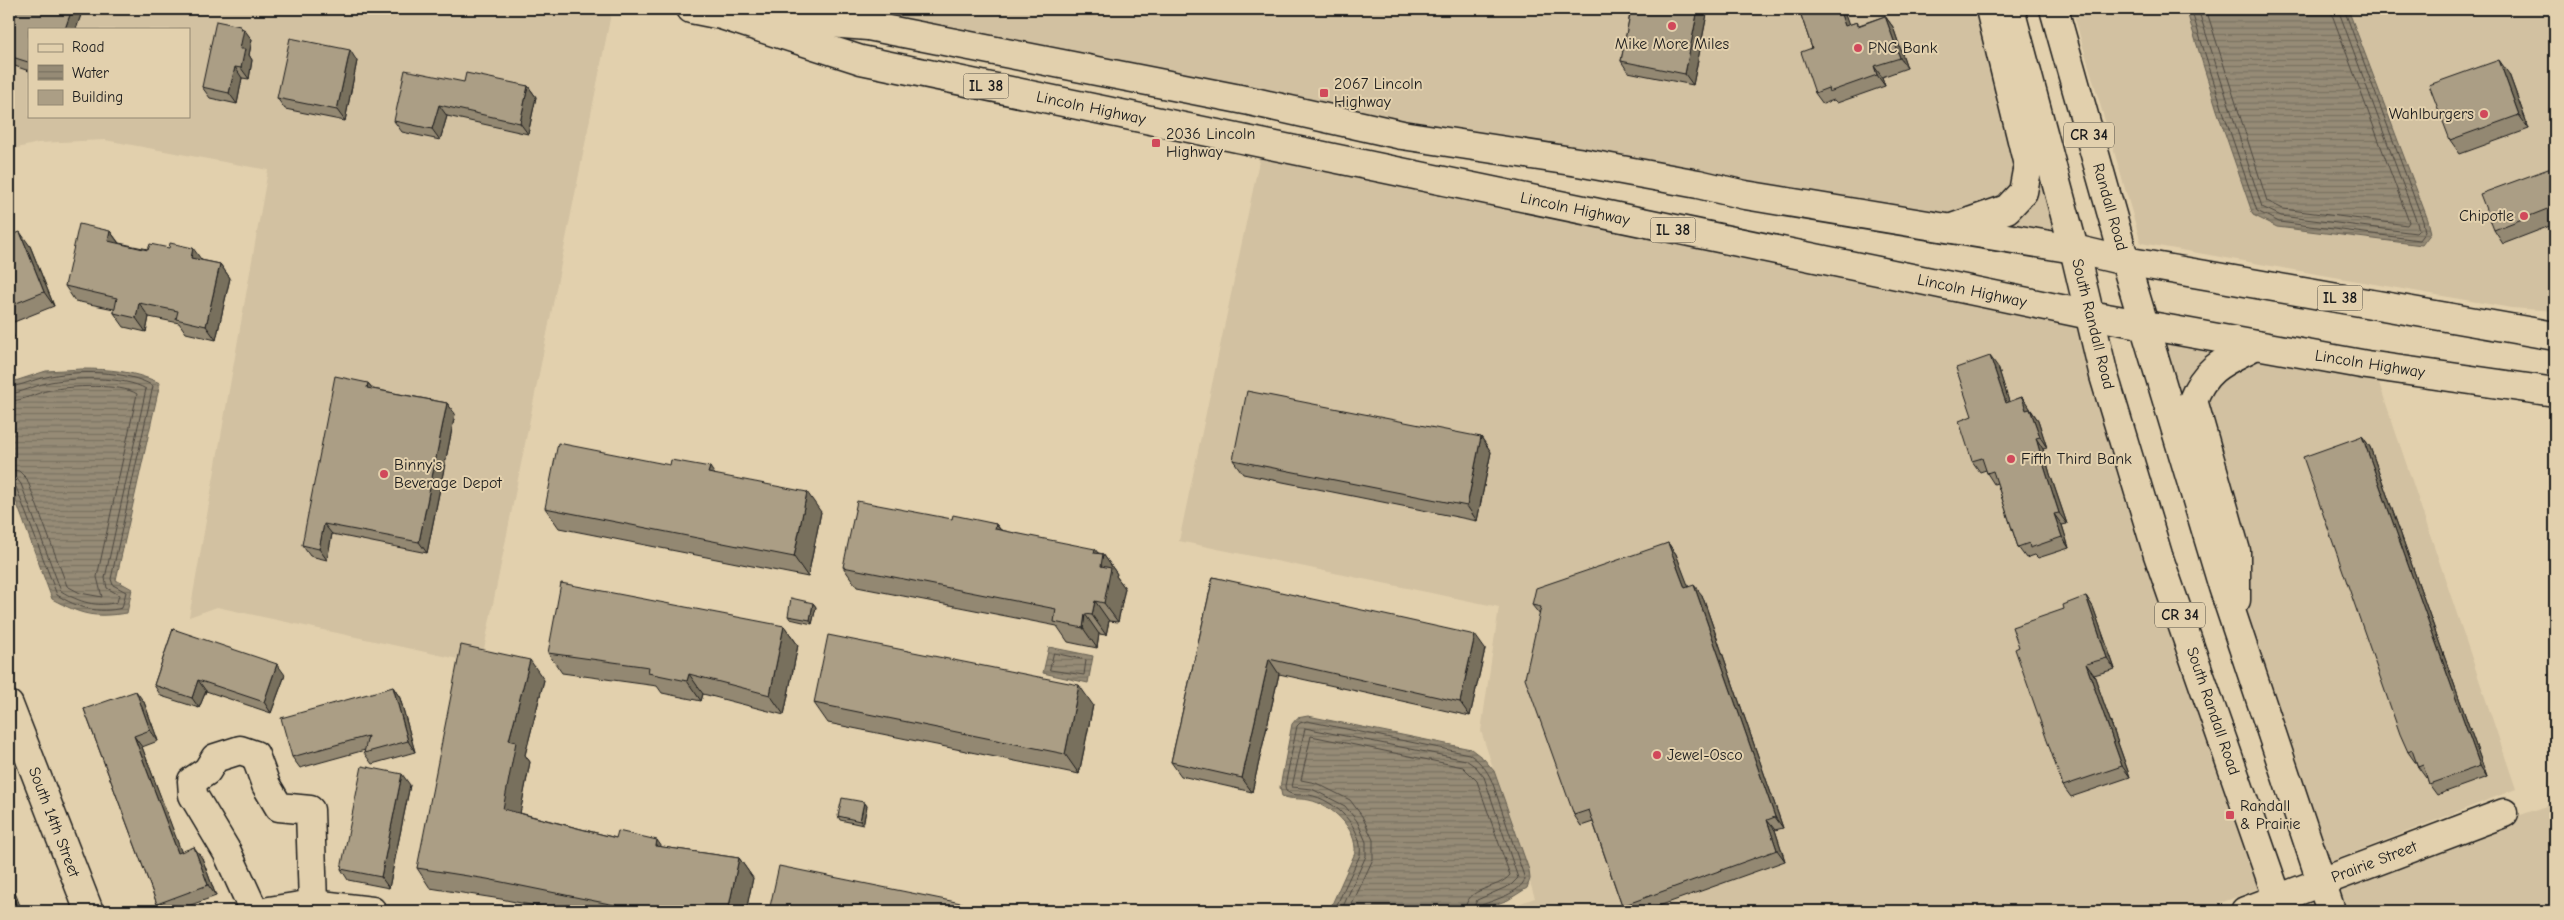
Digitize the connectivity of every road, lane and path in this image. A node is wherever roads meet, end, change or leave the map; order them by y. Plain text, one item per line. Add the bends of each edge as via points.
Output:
1 (691, 9) edge
2 (1990, 9) edge
3 (2010, 9) edge
4 (720, 15) junction
5 (2058, 17) edge
6 (1951, 228) junction
7 (2074, 249) junction
8 (2125, 261) junction
9 (2090, 315) junction
10 (2144, 324) junction
11 (2555, 336) edge
12 (2256, 345) junction
13 (2555, 392) edge
14 (2236, 627) junction
15 (9, 705) edge
16 (2504, 813) dead end
17 (2321, 882) junction
18 (313, 904) junction
19 (2280, 905) edge
20 (89, 911) edge
21 (254, 911) edge
22 (269, 911) edge
23 (372, 911) edge
24 (2245, 911) edge
25 (2331, 911) edge

1 - 4 main road, Lincoln Highway / IL 38
2 - 6 main road via 2028,165 2023,192 2007,208
3 - 7 main road, CR 34
4 - 6 main road, Lincoln Highway / IL 38 via 868,26 1250,100 1402,135 1578,162 1745,195
4 - 9 main road, Lincoln Highway / IL 38 via 871,62
5 - 8 main road, Randall Road / CR 34
6 - 7 main road, Lincoln Highway / IL 38
7 - 8 main road, Lincoln Highway / IL 38
7 - 9 main road, South Randall Road / CR 34
8 - 10 main road, CR 34
8 - 11 main road, Lincoln Highway / IL 38
9 - 10 main road, Lincoln Highway / IL 38
9 - 19 main road, South Randall Road / CR 34 via 2104,376 2158,555
10 - 12 main road, Lincoln Highway / IL 38
10 - 14 main road, CR 34
12 - 13 main road, Lincoln Highway / IL 38 via 2367,365
12 - 14 main road via 2214,367 2200,382 2193,400 2236,551
14 - 17 main road, CR 34
15 - 20 main road, South 14th Street
16 - 17 main road, Prairie Street
17 - 19 main road, Prairie Street
17 - 25 main road, CR 34
18 - 21 main road via 310,810 279,806 255,755 240,750 215,758 208,770 192,782 194,795 227,852
18 - 22 main road
18 - 23 main road
19 - 24 main road, Prairie Street

